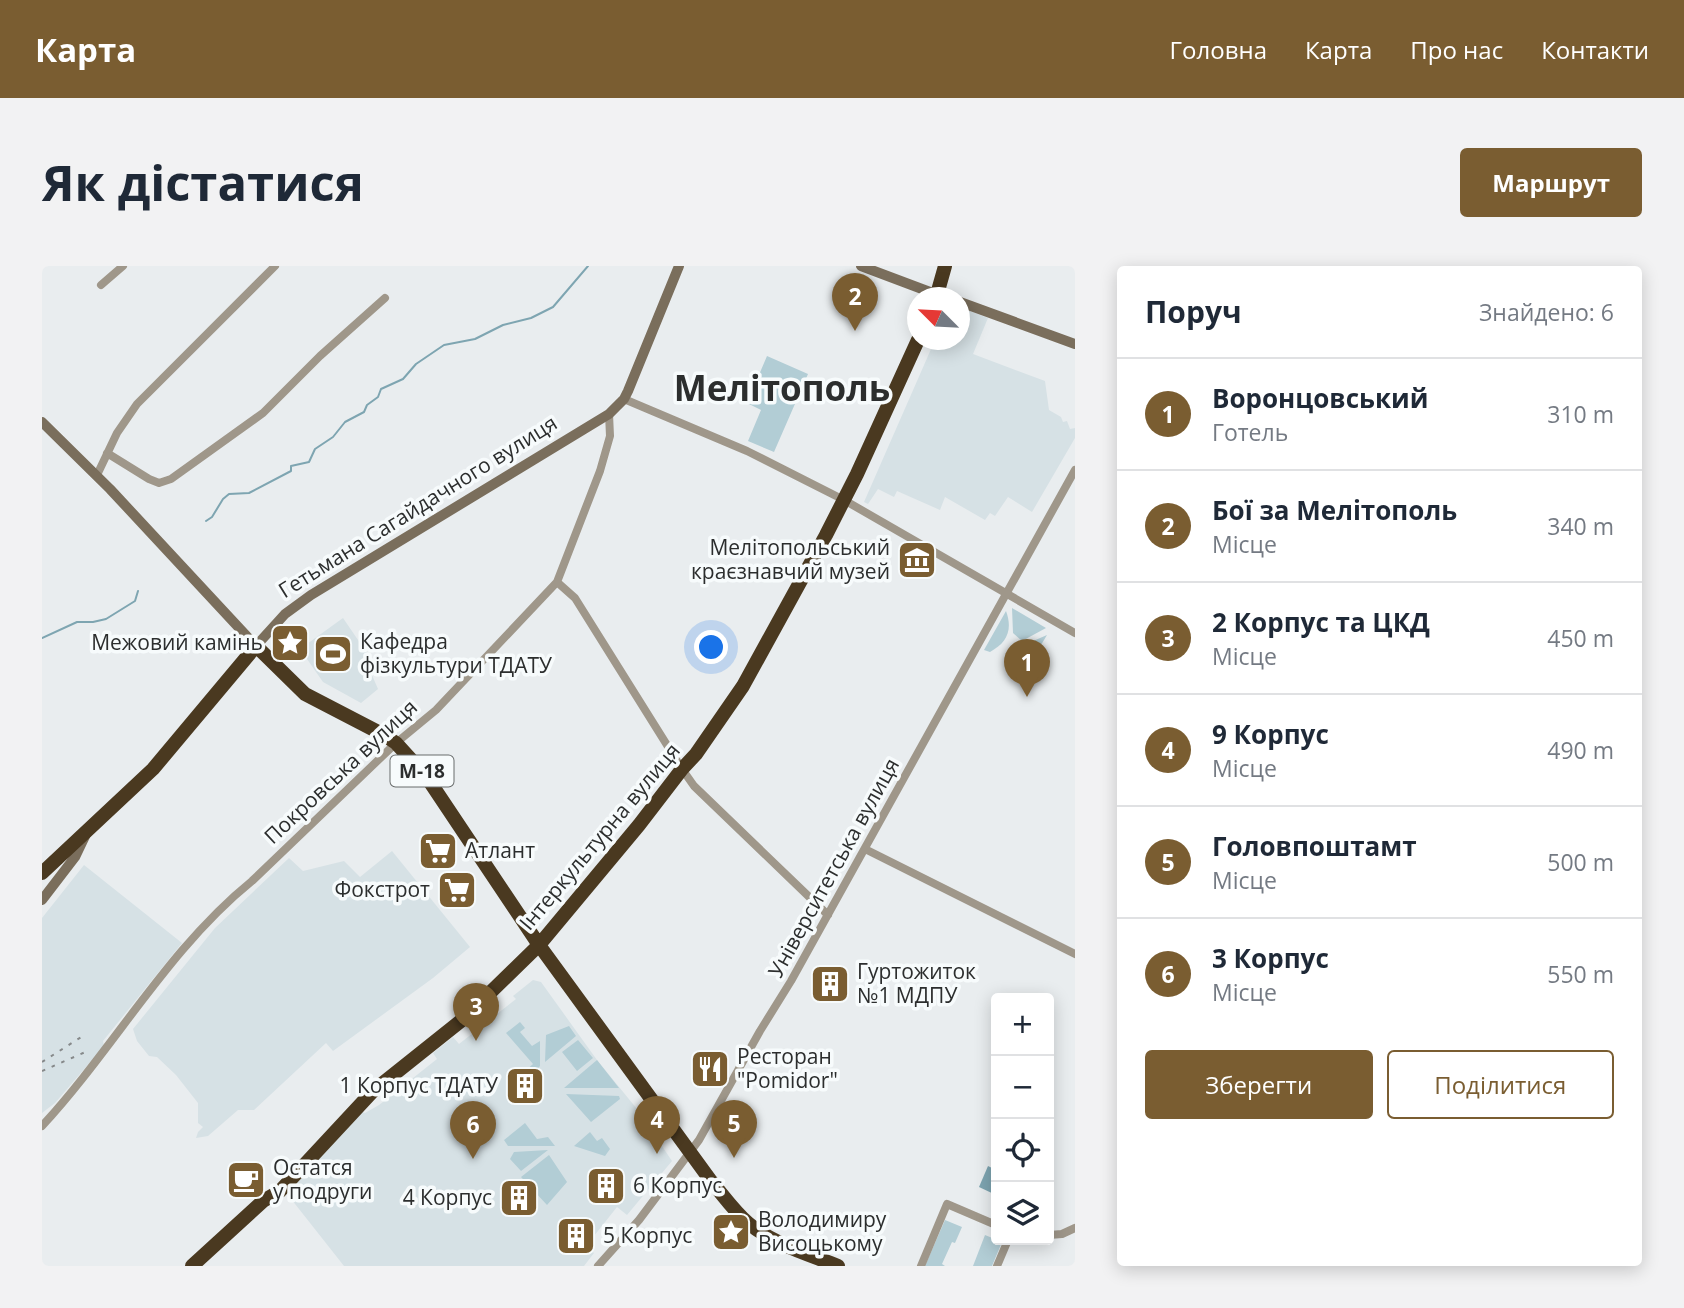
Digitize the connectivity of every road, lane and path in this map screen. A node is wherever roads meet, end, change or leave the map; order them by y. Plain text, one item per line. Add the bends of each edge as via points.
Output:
1 (123, 266) edge
2 (275, 266) edge
3 (679, 266) edge
4 (861, 266) edge
5 (945, 266) edge
6 (101, 285) dead end
7 (916, 287) edge
8 (942, 287) edge
9 (385, 298) dead end
10 (970, 306) edge
11 (1075, 344) edge
12 (913, 350) edge
13 (624, 399) junction
14 (609, 414) junction
15 (42, 422) edge
16 (107, 453) junction
17 (1075, 470) edge
18 (97, 475) junction
19 (844, 500) junction
20 (557, 582) junction
21 (1006, 594) junction
22 (1075, 633) edge
23 (256, 646) junction
24 (396, 744) junction
25 (681, 769) junction
26 (88, 832) junction
27 (865, 849) junction
28 (42, 873) edge
29 (42, 900) edge
30 (828, 915) junction
31 (539, 945) junction
32 (1075, 954) edge
33 (42, 1126) edge
34 (691, 1152) junction
35 (991, 1223) edge
36 (1075, 1228) edge
37 (1054, 1235) edge
38 (1006, 1245) edge
39 (192, 1266) edge
40 (598, 1266) edge
41 (838, 1266) edge
42 (921, 1266) edge
43 (997, 1266) edge

1 - 6 street
2 - 16 street via 137,404
3 - 13 main road
4 - 7 main road
5 - 8 highway
9 - 16 street via 264,413 171,479 149,480
10 - 11 main road
12 - 19 highway, Інтеркультурна вулиця
13 - 14 main road
13 - 19 street via 747,451
14 - 20 street, Покровська вулиця via 610,436 600,471
14 - 23 main road, Гетьмана Сагайдачного вулиця via 310,595
15 - 18 main road
16 - 18 street
17 - 21 street, Університетська вулиця
18 - 23 main road
19 - 21 street
19 - 25 highway, Інтеркультурна вулиця via 743,686
20 - 24 street, Покровська вулиця via 436,710
20 - 25 street via 575,598
21 - 22 street
21 - 27 street, Університетська вулиця
23 - 24 highway, М-18 via 305,694
23 - 26 highway, Гетьмана Сагайдачного вулиця via 153,769
24 - 31 highway, М-18 via 426,776
24 - 33 street, Покровська вулиця via 227,901
25 - 30 street
25 - 31 highway, Інтеркультурна вулиця
26 - 28 highway
26 - 29 main road, Гетьмана Сагайдачного вулиця
27 - 30 street, Університетська вулиця
27 - 32 street
30 - 34 street, Університетська вулиця
31 - 34 highway, М-18
31 - 39 highway, Інтеркультурна вулиця via 462,1020 373,1091 280,1191
34 - 40 street, Університетська вулиця
34 - 41 highway, М-18 via 747,1222 774,1240
35 - 42 street via 947,1204
36 - 37 street
38 - 43 street

